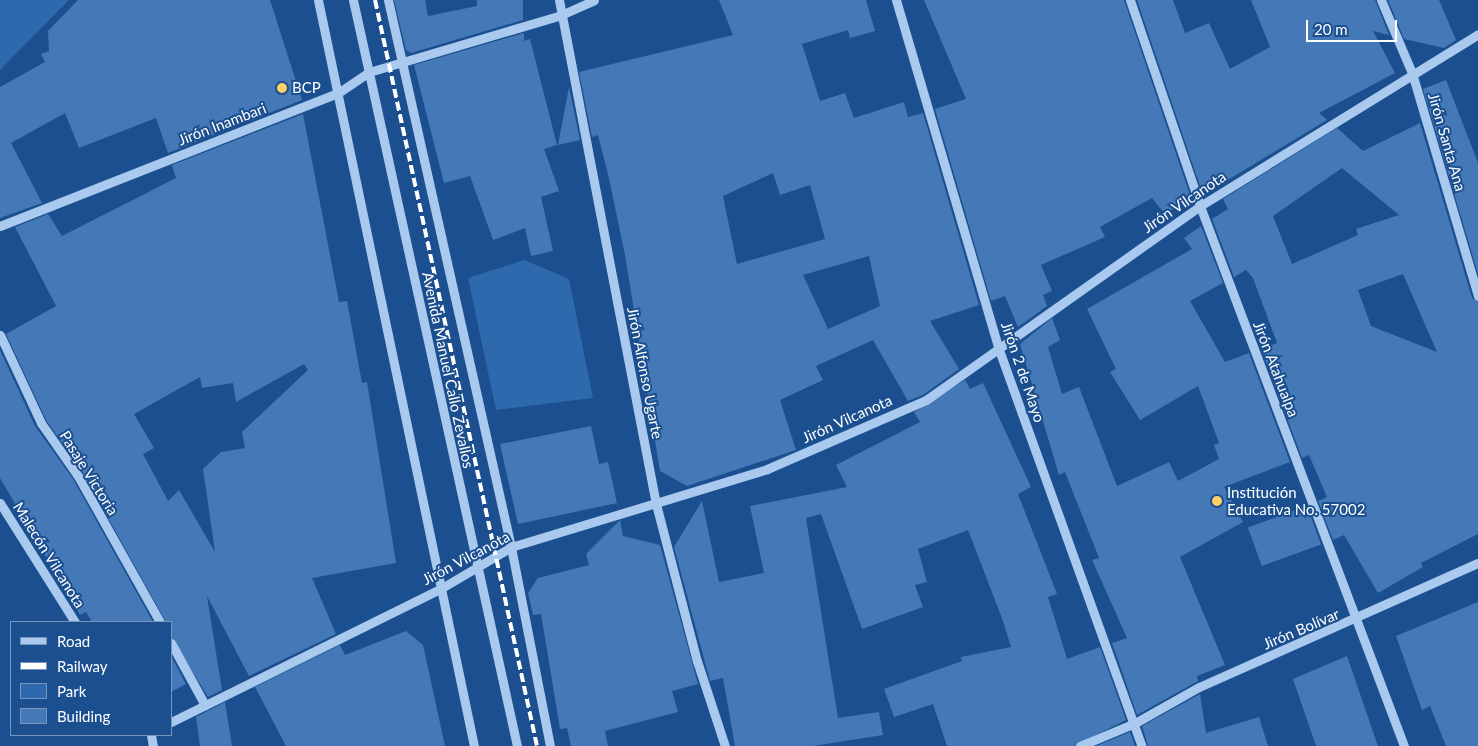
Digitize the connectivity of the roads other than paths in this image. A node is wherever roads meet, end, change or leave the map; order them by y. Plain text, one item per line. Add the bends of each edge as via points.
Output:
1 (318, 0) edge
2 (353, 0) edge
3 (388, 0) edge
4 (560, 0) edge
5 (594, 0) edge
6 (896, 0) edge
7 (1130, 0) edge
8 (1381, 0) edge
9 (561, 15) junction
10 (1478, 34) edge
11 (401, 63) junction
12 (369, 72) junction
13 (1412, 73) junction
14 (338, 94) junction
15 (1200, 206) junction
16 (0, 226) edge
17 (1478, 296) edge
18 (0, 335) edge
19 (998, 347) junction
20 (0, 503) edge
21 (656, 504) junction
22 (511, 547) junction
23 (1478, 563) edge
24 (477, 568) junction
25 (440, 589) junction
26 (74, 621) edge
27 (159, 621) edge
28 (1356, 621) junction
29 (172, 645) edge
30 (205, 705) junction
31 (172, 722) edge
32 (1135, 723) junction
33 (474, 746) edge
34 (517, 746) edge
35 (550, 746) edge
36 (725, 746) edge
37 (1080, 746) edge
38 (1142, 746) edge
39 (1404, 746) edge

1 - 14 street
2 - 12 street, Avenida Manuel Callo Zevallos
3 - 11 street, Avenida Manuel Callo Zevallos
4 - 9 street, Jirón Alfonso Ugarte
5 - 9 street, Jirón Inambari
6 - 19 street, Jirón 2 de Mayo
7 - 15 street, Jirón Atahualpa
8 - 13 street, Jirón Santa Ana
9 - 11 street, Jirón Inambari
9 - 21 street, Jirón Alfonso Ugarte
10 - 13 street, Jirón Vilcanota
11 - 12 street, Jirón Inambari
11 - 22 street, Avenida Manuel Callo Zevallos
12 - 14 street, Jirón Inambari
12 - 24 street, Avenida Manuel Callo Zevallos
13 - 15 street, Jirón Vilcanota
13 - 17 street, Jirón Santa Ana
14 - 16 street, Jirón Inambari
14 - 25 street
15 - 19 street, Jirón Vilcanota
15 - 28 street, Jirón Atahualpa
18 - 27 street, Pasaje Victoria via 40,422 78,476
19 - 21 street, Jirón Vilcanota via 926,400 767,469
19 - 32 street, Jirón 2 de Mayo
20 - 26 street, Malecón Vilcanota
21 - 22 street, Jirón Vilcanota
21 - 36 street, Jirón Alfonso Ugarte via 697,661
22 - 24 street, Jirón Vilcanota
22 - 35 street, Avenida Manuel Callo Zevallos
23 - 28 street, Jirón Bolívar
24 - 25 street, Jirón Vilcanota
24 - 34 street, Avenida Manuel Callo Zevallos
25 - 30 street, Jirón Vilcanota
25 - 33 street
28 - 32 street, Jirón Bolívar via 1199,687
28 - 39 street, Jirón Atahualpa
29 - 30 street
30 - 31 street, Jirón Vilcanota
32 - 37 street, Jirón Bolívar
32 - 38 street, Jirón 2 de Mayo

